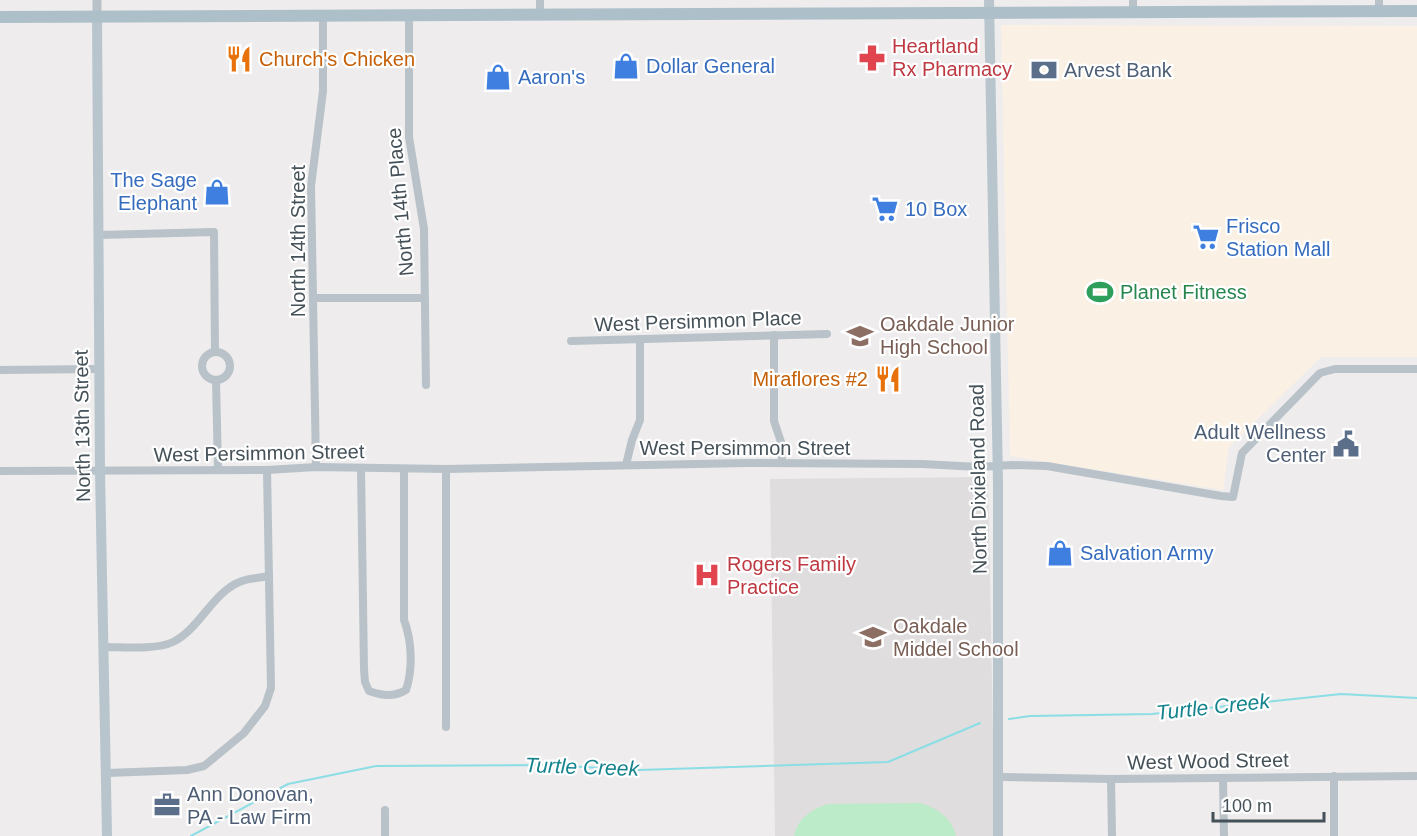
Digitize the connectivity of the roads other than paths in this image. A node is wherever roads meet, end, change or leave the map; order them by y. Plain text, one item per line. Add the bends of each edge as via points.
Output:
1 (97, 0) edge
2 (540, 0) edge
3 (989, 0) edge
4 (1133, 6) edge
5 (1201, 6) edge
6 (1379, 6) edge
7 (1417, 11) edge
8 (990, 14) junction
9 (97, 16) junction
10 (323, 16) junction
11 (409, 16) junction
12 (540, 16) junction
13 (0, 17) edge
14 (99, 235) junction
15 (313, 298) junction
16 (425, 298) junction
17 (827, 334) dead end
18 (774, 335) junction
19 (640, 339) junction
20 (571, 341) dead end
21 (215, 352) junction
22 (99, 369) junction
23 (1417, 369) edge
24 (0, 370) edge
25 (216, 380) junction
26 (426, 385) dead end
27 (782, 463) junction
28 (626, 465) junction
29 (997, 466) junction
30 (316, 467) junction
31 (362, 468) junction
32 (404, 469) junction
33 (446, 469) junction
34 (218, 470) junction
35 (0, 471) edge
36 (100, 471) junction
37 (267, 471) junction
38 (269, 576) junction
39 (104, 647) junction
40 (446, 727) dead end
41 (107, 773) junction
42 (1334, 776) junction
43 (1417, 776) edge
44 (999, 777) junction
45 (1111, 778) junction
46 (1223, 778) junction
47 (385, 810) dead end
48 (107, 836) edge
49 (385, 836) edge
50 (998, 836) edge
51 (1112, 836) edge
52 (1224, 836) edge
53 (1334, 836) edge

1 - 9 street
2 - 12 street
3 - 8 main road, North Dixieland Road
4 - 5 main road
4 - 8 main road
5 - 6 main road
6 - 7 main road
8 - 12 main road
8 - 29 main road, North Dixieland Road
9 - 10 main road
9 - 13 main road
9 - 14 main road, North 13th Street
10 - 11 main road
10 - 15 street, North 14th Street via 323,91 311,186
11 - 12 main road
11 - 16 street, North 14th Place via 409,137 424,229
14 - 21 street via 214,232
14 - 22 main road, North 13th Street
15 - 16 street
15 - 30 street, North 14th Street
16 - 26 street, North 14th Place
17 - 18 street, West Persimmon Place
18 - 19 street, West Persimmon Place
18 - 27 street via 774,421 782,442
19 - 20 street, West Persimmon Place
19 - 28 street via 640,420
21 - 25 street via 206,356 201,368 206,376
21 - 25 street via 227,357 230,366 226,375
22 - 24 street
22 - 36 main road, North 13th Street
23 - 29 street, West Persimmon Street via 1335,369 1320,373 1242,453 1233,497 1047,466
25 - 34 street
27 - 28 street, West Persimmon Street
27 - 29 street, West Persimmon Street
28 - 33 street, West Persimmon Street
29 - 44 main road, North Dixieland Road
30 - 31 street, West Persimmon Street
30 - 37 street, West Persimmon Street
31 - 32 street, West Persimmon Street
31 - 32 street via 365,682 369,691 382,695 398,695 406,690 410,679 409,634 404,620
32 - 33 street, West Persimmon Street
33 - 40 street
34 - 36 street, West Persimmon Street
34 - 37 street, West Persimmon Street
35 - 36 street, West Persimmon Street
36 - 39 main road, North 13th Street
37 - 38 street
38 - 39 street via 229,588 173,642
38 - 41 street via 271,688 265,706 244,733 204,766
39 - 41 main road, North 13th Street
41 - 48 main road, North 13th Street
42 - 43 street, West Wood Street
42 - 46 street, West Wood Street
42 - 53 street
44 - 45 street, West Wood Street
44 - 50 main road, North Dixieland Road
45 - 46 street, West Wood Street
45 - 51 street
46 - 52 street
47 - 49 street

